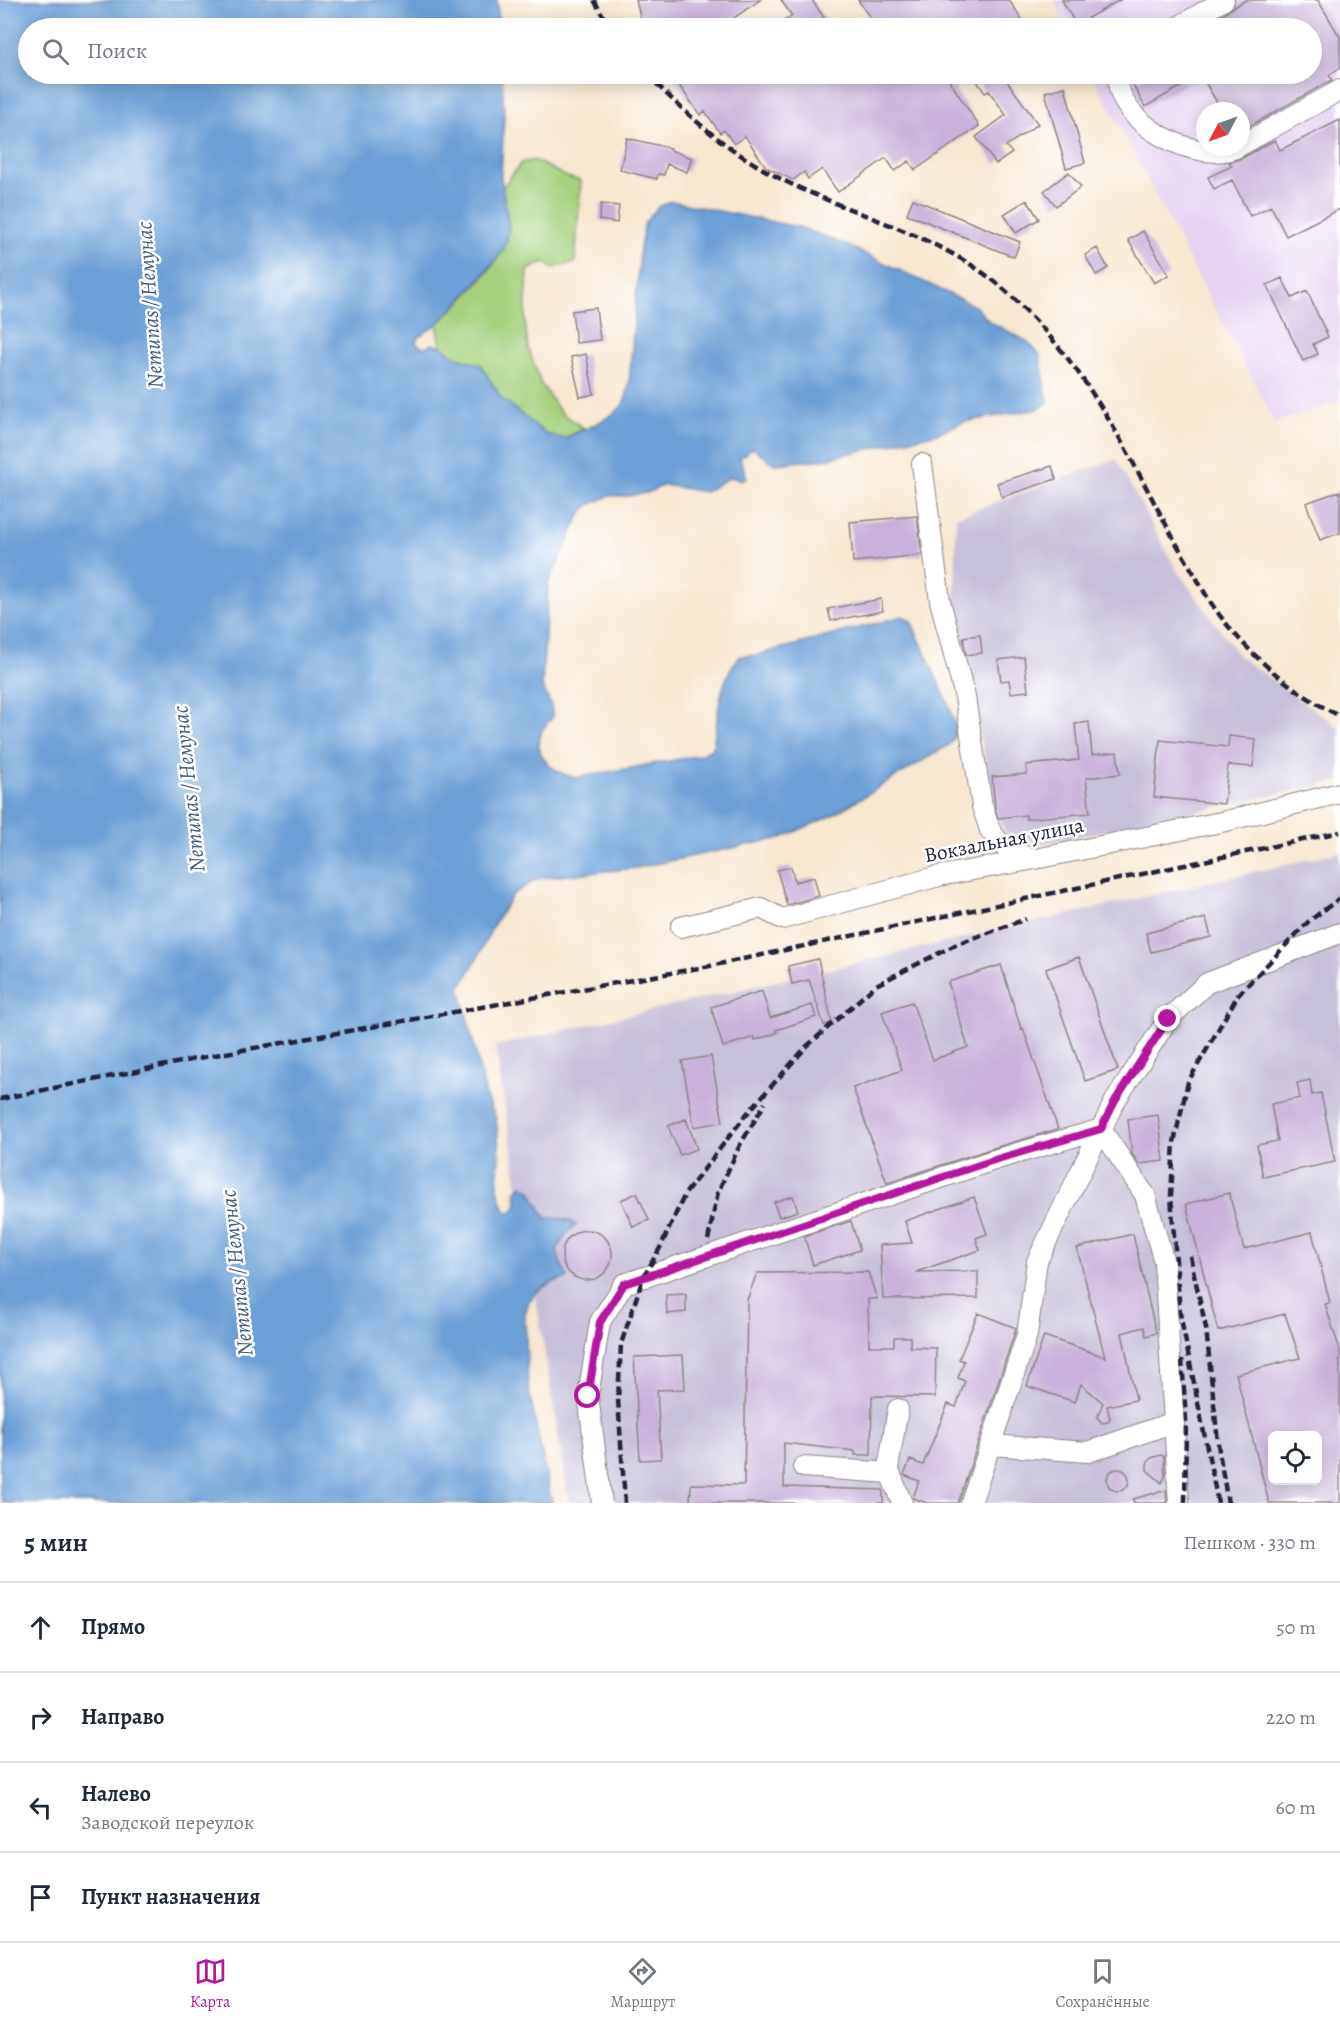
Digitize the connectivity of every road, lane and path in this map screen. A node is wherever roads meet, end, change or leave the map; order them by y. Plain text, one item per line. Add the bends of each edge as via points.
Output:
1 (1224, 0) edge
2 (1193, 18) edge
3 (1120, 84) edge
4 (1340, 90) edge
5 (1250, 140) edge
6 (1196, 148) edge
7 (922, 464) dead end
8 (1340, 793) edge
9 (1035, 859) junction
10 (681, 927) dead end
11 (1340, 933) edge
12 (1101, 1129) junction
13 (898, 1409) dead end
14 (1174, 1422) junction
15 (991, 1445) junction
16 (803, 1467) dead end
17 (890, 1473) junction
18 (602, 1503) edge
19 (902, 1503) edge
20 (971, 1503) edge
21 (1179, 1503) edge

1 - 2 street
3 - 6 street via 1128,109 1142,123 1172,141
4 - 5 street
7 - 9 street via 940,601 966,697 982,806 990,830 1000,843 1013,853
8 - 9 street, Вокзальная улица via 1226,821
9 - 10 street, Вокзальная улица via 939,876 782,919 761,908
11 - 12 street via 1207,983 1168,1019
12 - 14 street via 1145,1195 1164,1262
12 - 15 street via 1037,1261 1027,1335
12 - 18 street via 983,1164 624,1284 600,1322 588,1396
13 - 17 street
14 - 15 street via 1088,1452
14 - 21 street
15 - 20 street
16 - 17 street
17 - 19 street

